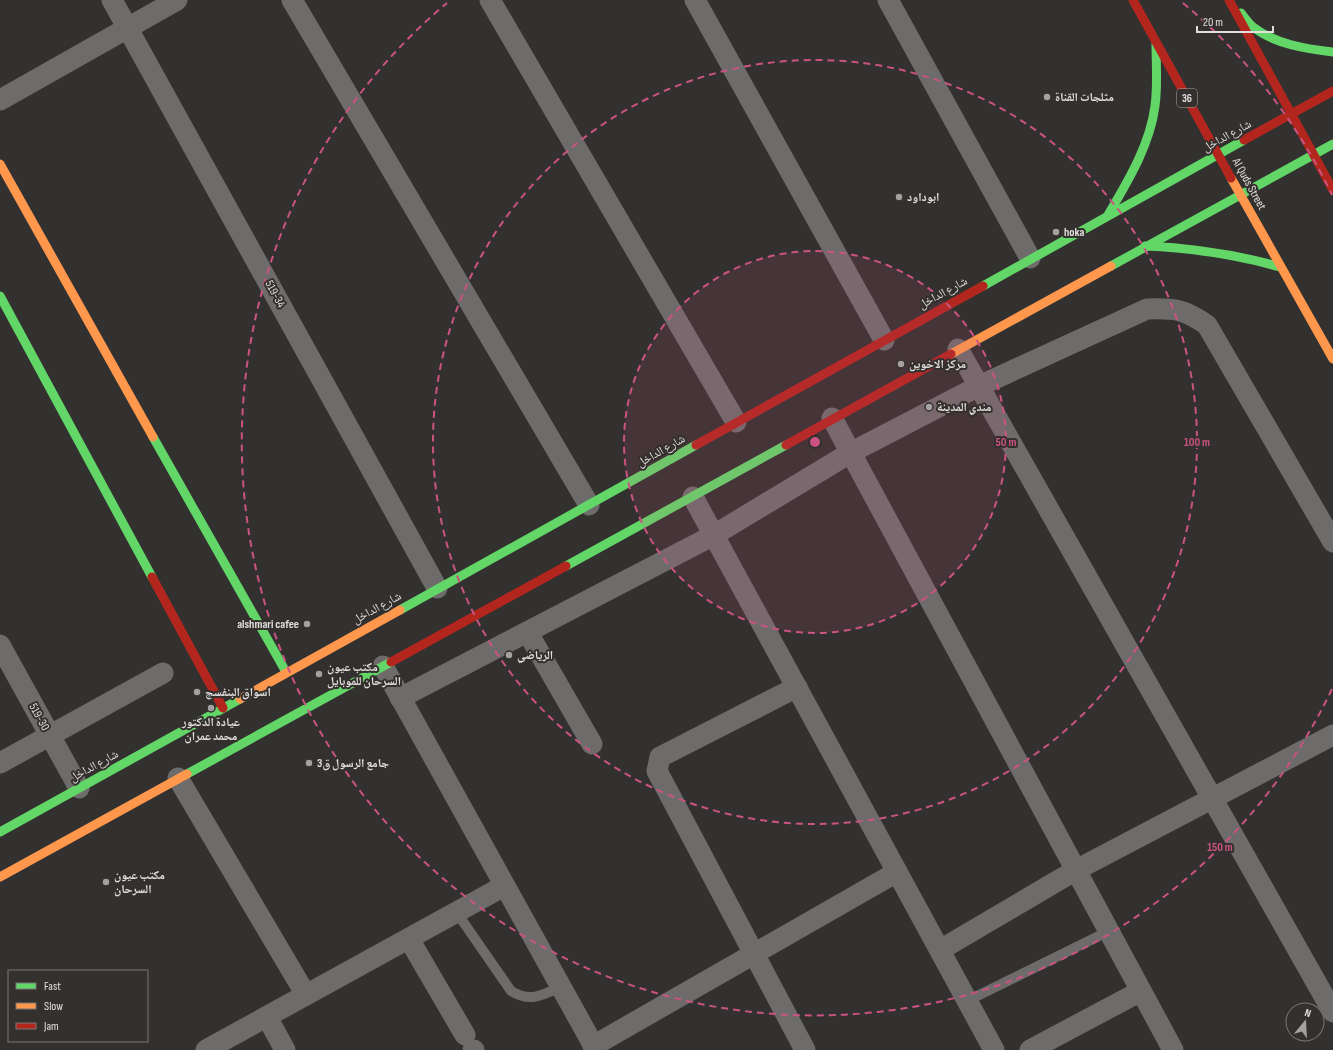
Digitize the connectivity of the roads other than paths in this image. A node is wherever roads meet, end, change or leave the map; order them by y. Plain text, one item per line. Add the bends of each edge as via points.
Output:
1 (112, 0) edge
2 (177, 0) edge
3 (292, 0) edge
4 (490, 0) edge
5 (695, 0) edge
6 (888, 0) edge
7 (1133, 0) edge
8 (1230, 0) edge
9 (128, 28) junction
10 (1156, 41) junction
11 (1333, 52) edge
12 (1333, 91) edge
13 (0, 100) edge
14 (1291, 114) junction
15 (1333, 144) edge
16 (1218, 155) junction
17 (1314, 155) junction
18 (0, 164) edge
19 (1333, 190) edge
20 (1241, 194) junction
21 (1108, 215) junction
22 (1145, 246) junction
23 (1030, 258) junction
24 (1280, 267) junction
25 (0, 296) edge
26 (884, 340) junction
27 (958, 349) junction
28 (1333, 359) edge
29 (979, 386) junction
30 (832, 418) junction
31 (736, 422) junction
32 (850, 452) junction
33 (693, 497) junction
34 (589, 505) junction
35 (714, 535) junction
36 (1333, 542) edge
37 (438, 588) junction
38 (528, 633) junction
39 (0, 645) edge
40 (383, 666) junction
41 (286, 672) junction
42 (163, 673) dead end
43 (796, 687) junction
44 (400, 698) junction
45 (223, 708) junction
46 (1333, 735) edge
47 (50, 736) junction
48 (592, 744) dead end
49 (0, 762) edge
50 (178, 778) junction
51 (79, 788) junction
52 (1212, 799) junction
53 (0, 832) edge
54 (1076, 870) junction
55 (897, 872) junction
56 (0, 877) edge
57 (504, 886) junction
58 (457, 913) junction
59 (1109, 931) junction
60 (409, 939) junction
61 (940, 950) junction
62 (755, 953) junction
63 (561, 988) junction
64 (1142, 991) junction
65 (306, 995) junction
66 (967, 1001) junction
67 (1333, 1012) edge
68 (267, 1017) junction
69 (471, 1045) edge
70 (594, 1048) edge
71 (206, 1050) edge
72 (285, 1050) edge
73 (805, 1050) edge
74 (994, 1050) edge
75 (1030, 1050) edge
76 (1173, 1050) edge

1 - 9 street, 519-34
2 - 9 street
3 - 34 street
4 - 31 street
5 - 26 street
6 - 23 street
7 - 10 main road, Al Quds Street / 36
8 - 11 main road via 1252,27 1278,39
8 - 14 main road
9 - 13 street
9 - 37 street, 519-34
10 - 16 main road, Al Quds Street / 36
10 - 21 main road via 1157,91 1150,132 1132,176
12 - 14 main road, شارع الداخل
14 - 16 main road, شارع الداخل
14 - 17 main road
15 - 17 main road
16 - 20 main road, Al Quds Street / 36
16 - 21 main road, شارع الداخل
17 - 19 main road
17 - 20 main road
18 - 41 main road
20 - 22 main road
20 - 24 main road, Al Quds Street / 36
21 - 23 main road, شارع الداخل
22 - 24 main road via 1245,256
22 - 27 main road
23 - 26 main road, شارع الداخل
24 - 28 main road, Al Quds Street / 36
25 - 45 main road
26 - 31 main road, شارع الداخل
27 - 29 street
27 - 30 main road
29 - 32 street
29 - 36 street via 1147,309 1170,308 1191,314 1207,325
29 - 52 street
30 - 32 street
30 - 33 main road
31 - 34 main road, شارع الداخل
32 - 35 street
32 - 54 street
33 - 35 street
33 - 40 main road
34 - 37 main road, شارع الداخل
35 - 38 street
35 - 43 street
37 - 41 main road, شارع الداخل
38 - 44 street
38 - 48 street
39 - 47 street, 519-30
40 - 44 street
40 - 50 main road
41 - 45 main road, شارع الداخل
42 - 47 street
43 - 55 street
43 - 62 street via 660,757 657,770
44 - 57 street
45 - 51 main road, شارع الداخل
46 - 52 street
47 - 49 street
47 - 51 street, 519-30
50 - 56 main road
50 - 65 street
51 - 53 main road, شارع الداخل
52 - 54 street
52 - 67 street
54 - 59 street
54 - 61 street
55 - 61 street
55 - 62 street
57 - 58 street
57 - 63 street
58 - 60 street
58 - 63 lane via 511,991 520,997 532,998
59 - 64 street
59 - 66 lane
60 - 65 street
60 - 69 street
61 - 66 street
62 - 70 street
62 - 73 street
63 - 70 street
64 - 75 street
64 - 76 street
65 - 68 street
66 - 74 street
68 - 71 street
68 - 72 street

